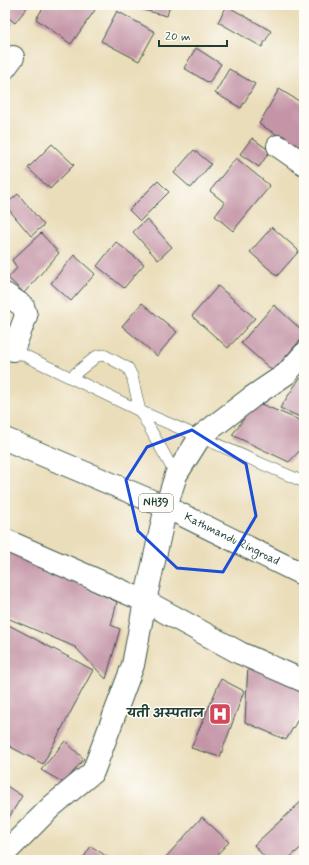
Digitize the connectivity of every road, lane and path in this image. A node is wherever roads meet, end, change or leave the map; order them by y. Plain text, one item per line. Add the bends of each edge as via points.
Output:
1 (278, 146) dead end
2 (304, 164) edge
3 (5, 294) edge
4 (9, 348) edge
5 (304, 354) edge
6 (71, 377) junction
7 (140, 410) junction
8 (200, 437) junction
9 (5, 439) edge
10 (176, 475) junction
11 (304, 482) edge
12 (166, 507) junction
13 (5, 540) edge
14 (304, 575) edge
15 (145, 601) junction
16 (304, 681) edge
17 (5, 853) edge

1 - 2 main road
3 - 4 main road via 23,306 26,316
4 - 6 lane
5 - 8 main road via 286,374
6 - 7 lane
6 - 7 lane via 97,356 104,355 128,368
7 - 8 lane
7 - 10 lane
8 - 10 main road
8 - 11 lane
9 - 12 main road, Kathmandu Ringroad / NH39
10 - 12 main road
12 - 14 main road, Kathmandu Ringroad / NH39
12 - 15 main road
13 - 15 main road
15 - 16 main road via 240,653
15 - 17 main road via 133,665 92,772 52,806

